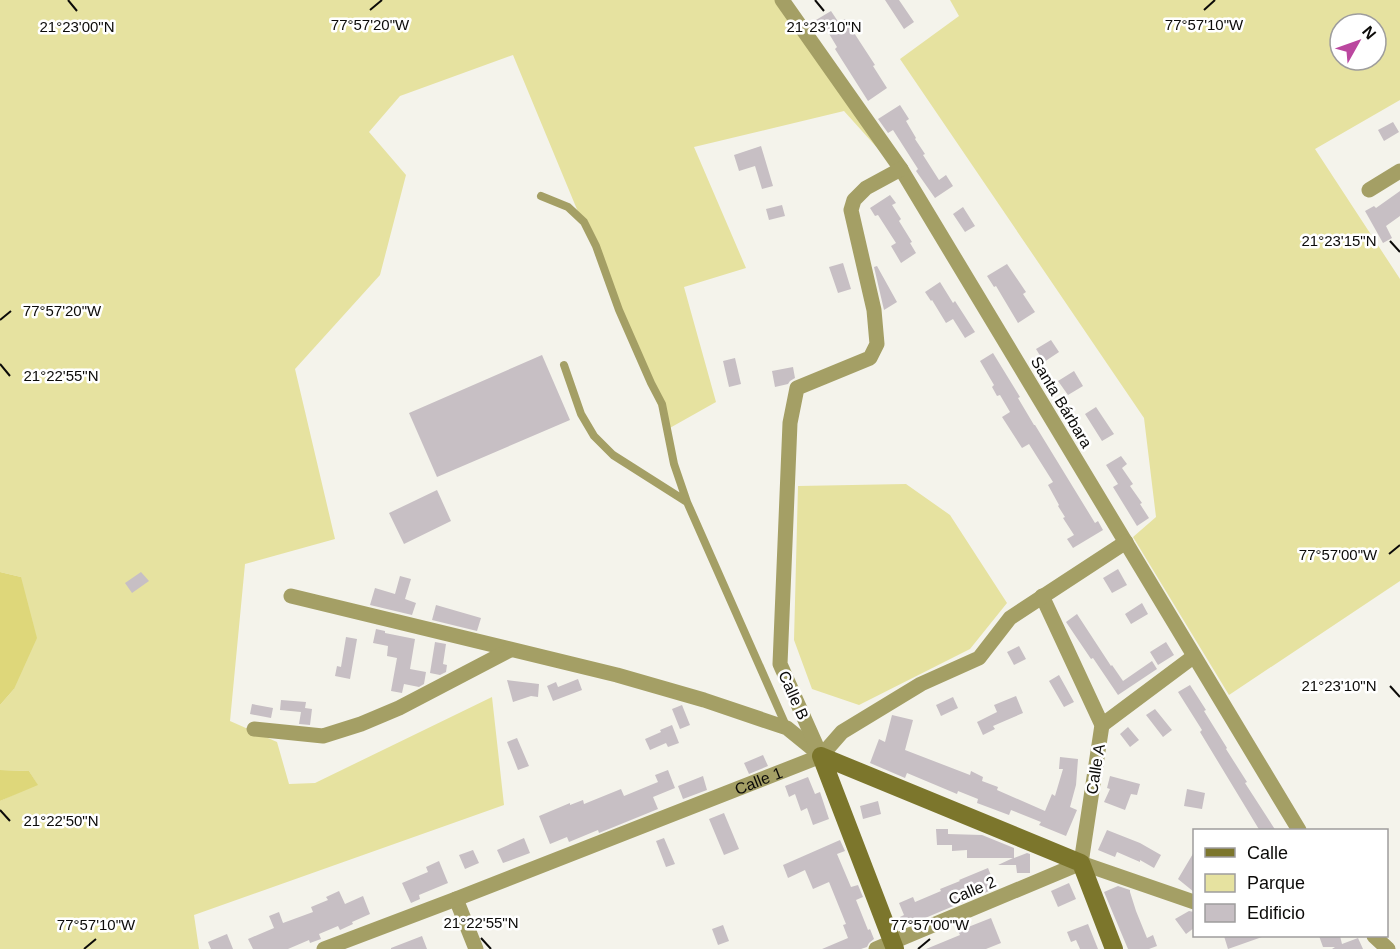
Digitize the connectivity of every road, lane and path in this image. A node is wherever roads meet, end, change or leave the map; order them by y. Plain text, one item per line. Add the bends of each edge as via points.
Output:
1 (782, 0) edge
2 (900, 169) junction
3 (1400, 171) edge
4 (1368, 190) dead end
5 (541, 196) dead end
6 (564, 365) dead end
7 (687, 502) junction
8 (1126, 542) junction
9 (291, 596) dead end
10 (1042, 596) junction
11 (510, 650) junction
12 (1193, 657) junction
13 (1102, 725) junction
14 (788, 728) junction
15 (254, 729) dead end
16 (821, 756) junction
17 (1298, 829) edge
18 (1081, 863) junction
19 (456, 899) junction
20 (1193, 902) edge
21 (1375, 937) edge
22 (888, 947) edge
23 (324, 949) edge
24 (476, 949) edge
25 (1114, 949) edge
26 (1388, 949) edge

1 - 2 street, Santa Bárbara
2 - 8 street, Santa Bárbara
2 - 16 street, Calle B via 866,188 854,200 851,210 874,310 877,344 870,358 798,388 790,423 780,664
3 - 4 street
5 - 7 lane via 568,207 584,222 592,238 619,310 662,404 674,464
6 - 7 lane via 581,414 594,436 613,455
7 - 14 lane
8 - 10 street
8 - 12 street, Santa Bárbara
9 - 11 street
10 - 13 street, Calle A
10 - 16 street via 1010,618 979,658 921,684 842,732
11 - 14 street via 617,675
11 - 15 street via 399,708 323,736
12 - 13 street
12 - 17 street, Santa Bárbara
13 - 18 street, Calle A
14 - 16 street
16 - 18 street
16 - 19 street, Calle 1
16 - 22 street, Calle B
18 - 20 street
18 - 22 street, Calle 2
18 - 25 street, Calle A
19 - 23 street, Calle 1
19 - 24 street
21 - 26 street

